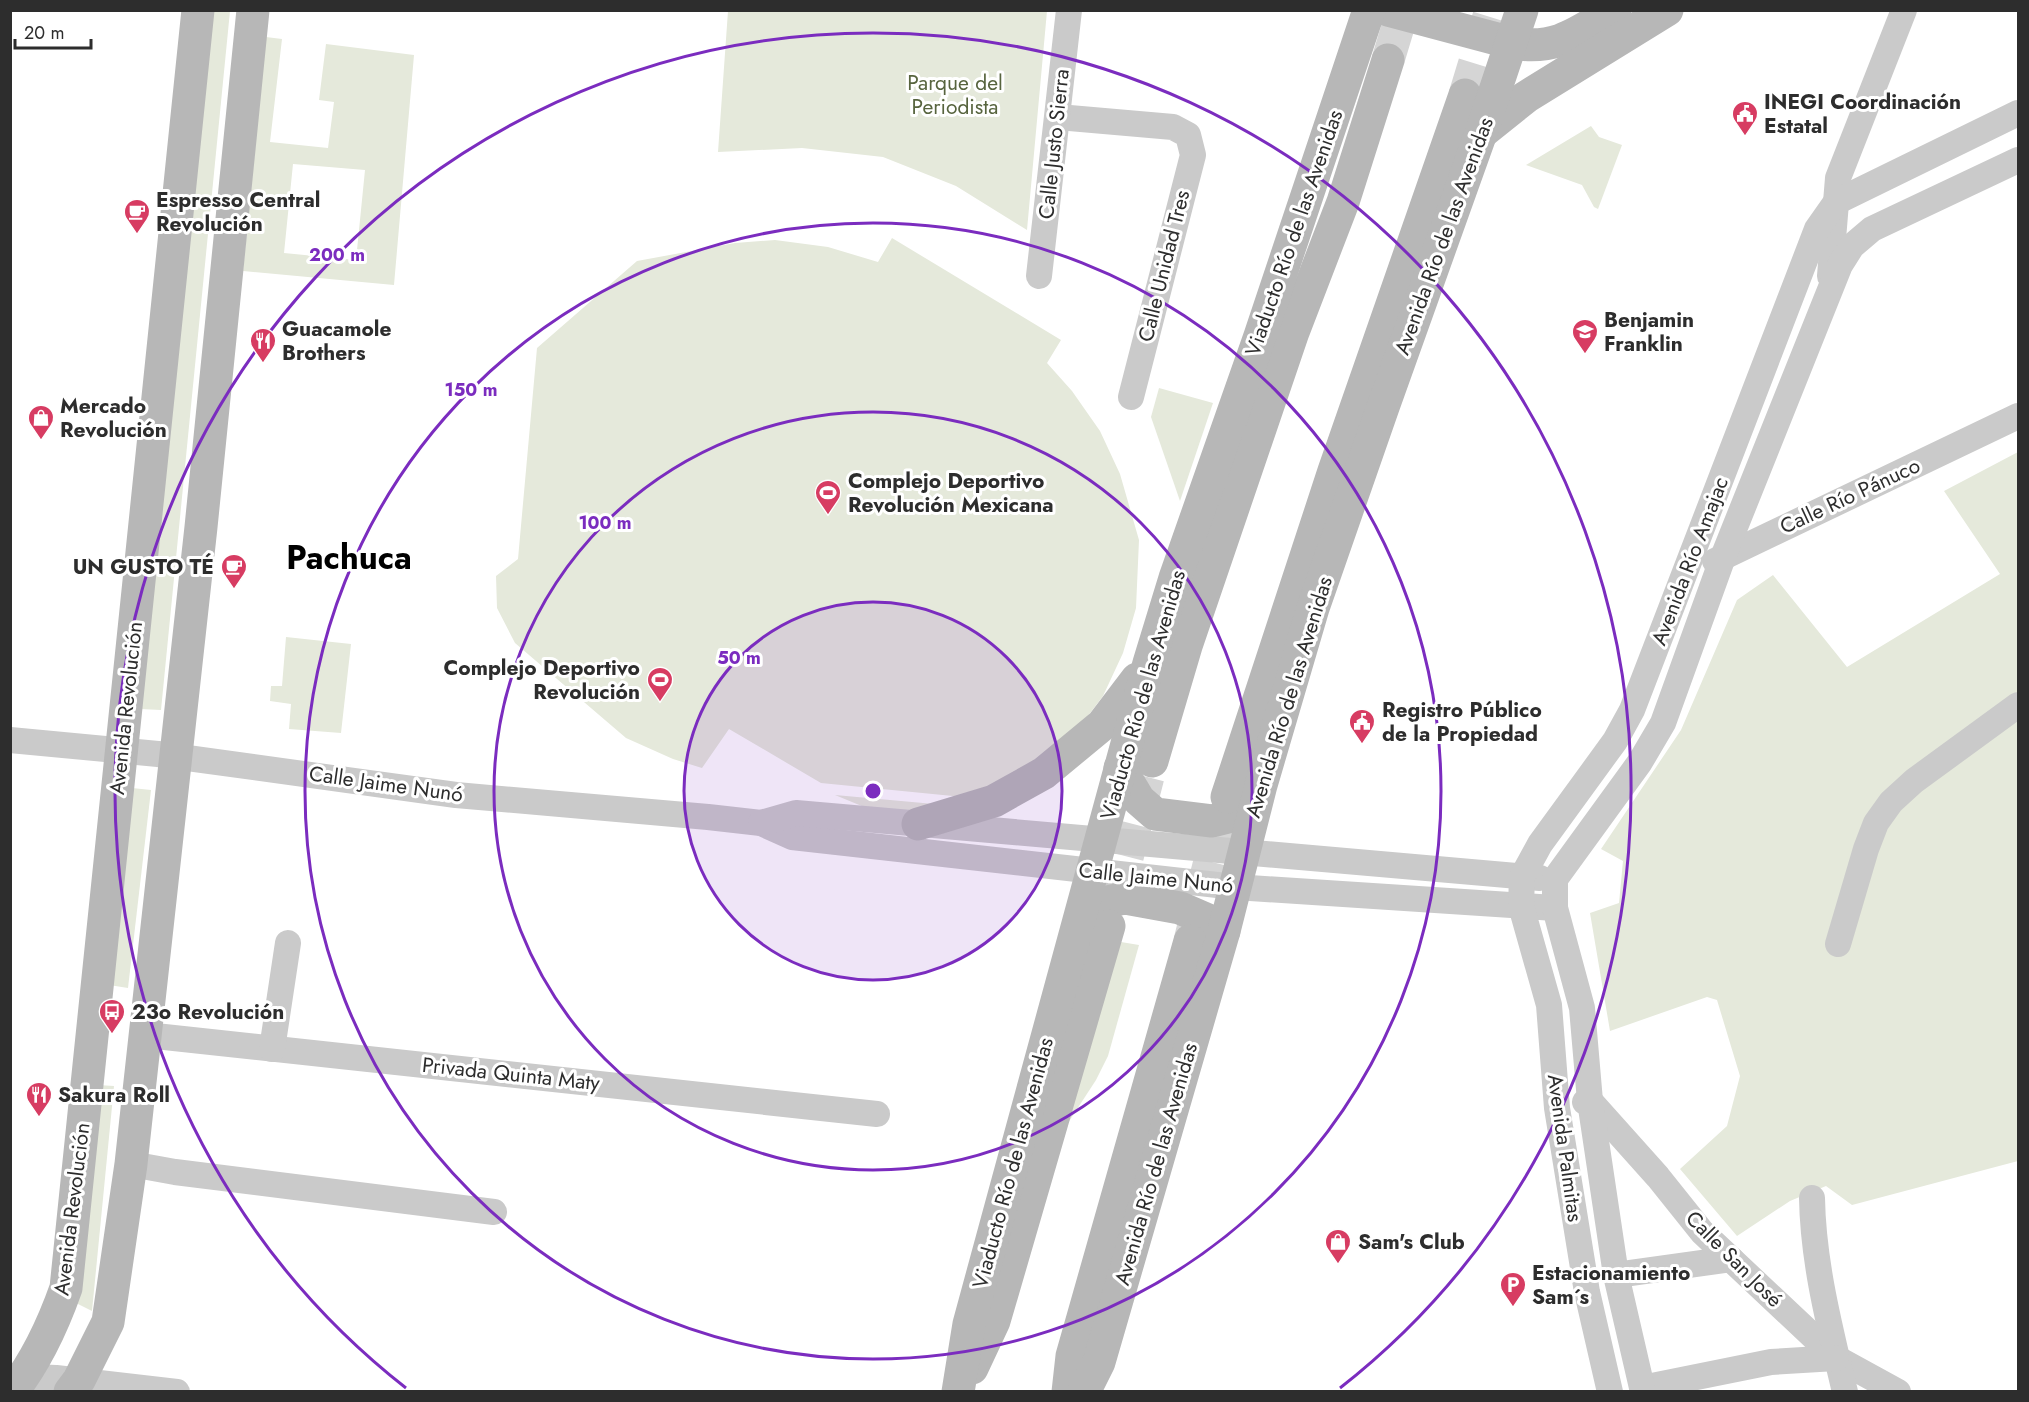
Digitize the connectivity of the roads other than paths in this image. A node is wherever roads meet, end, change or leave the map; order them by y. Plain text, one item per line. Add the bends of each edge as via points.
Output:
1 (198, 10) edge
2 (253, 10) edge
3 (1069, 10) edge
4 (1369, 10) edge
5 (1388, 10) edge
6 (1522, 10) edge
7 (1615, 10) edge
8 (1667, 10) edge
9 (1904, 10) edge
10 (1512, 43) junction
11 (1388, 60) tunnel mouth
12 (1465, 95) tunnel mouth
13 (2019, 113) edge
14 (1058, 117) junction
15 (1481, 133) junction
16 (2019, 160) edge
17 (1836, 202) junction
18 (1039, 276) dead end
19 (1828, 295) junction
20 (1293, 332) junction
21 (1378, 342) junction
22 (1243, 383) junction
23 (1131, 397) dead end
24 (1382, 409) junction
25 (2019, 416) edge
26 (1257, 438) junction
27 (1334, 471) junction
28 (1723, 557) junction
29 (1683, 578) junction
30 (1149, 663) junction
31 (2019, 705) edge
32 (10, 740) edge
33 (122, 751) junction
34 (177, 756) junction
35 (1152, 761) tunnel mouth
36 (1119, 768) junction
37 (1261, 785) junction
38 (1227, 797) tunnel mouth
39 (761, 824) junction
40 (918, 824) junction
41 (1244, 853) junction
42 (1098, 856) junction
43 (1522, 877) junction
44 (1555, 879) junction
45 (1235, 887) junction
46 (1521, 906) junction
47 (1555, 908) junction
48 (1096, 920) junction
49 (1224, 931) junction
50 (1190, 940) tunnel mouth
51 (288, 943) dead end
52 (1838, 944) dead end
53 (146, 1035) junction
54 (272, 1049) junction
55 (1590, 1101) junction
56 (1557, 1108) junction
57 (877, 1114) dead end
58 (131, 1164) junction
59 (1812, 1198) dead end
60 (494, 1212) dead end
61 (1731, 1259) junction
62 (1616, 1275) junction
63 (1836, 1358) junction
64 (16, 1381) edge
65 (75, 1386) edge
66 (1642, 1390) edge
67 (177, 1392) edge
68 (959, 1392) edge
69 (1068, 1392) edge
70 (1084, 1392) edge
71 (1610, 1392) edge
72 (1845, 1392) edge
73 (1898, 1392) edge

1 - 33 main road, Avenida Revolución
2 - 34 main road
3 - 14 street, Calle Justo Sierra
4 - 22 main road, Viaducto Río de las Avenidas
5 - 10 main road
6 - 10 main road, Avenida Río de las Avenidas
7 - 10 main road via 1556,42 1532,47
8 - 15 main road via 1526,97
9 - 17 street, Avenida Río Amajac via 1838,178
10 - 15 main road, Avenida Río de las Avenidas
11 - 20 main road, Viaducto Río de las Avenidas via 1343,202
12 - 21 main road
13 - 17 street
14 - 18 street, Calle Justo Sierra
14 - 23 street, Calle Unidad Tres via 1173,128 1188,135 1193,155
15 - 24 main road, Avenida Río de las Avenidas
16 - 19 street, Avenida Río Amajac via 1872,229 1852,246
17 - 19 street, Avenida Río Amajac
17 - 29 street, Avenida Río Amajac via 1817,229
19 - 28 street, Avenida Río Amajac
20 - 22 main road
20 - 26 main road, Viaducto Río de las Avenidas
21 - 24 main road
21 - 27 main road
22 - 26 main road
22 - 30 main road, Viaducto Río de las Avenidas
24 - 27 main road
24 - 37 main road, Avenida Río de las Avenidas via 1313,608
25 - 28 street, Calle Río Pánuco
26 - 35 main road, Viaducto Río de las Avenidas via 1186,646
27 - 38 main road
28 - 29 street, Calle Río Pánuco
28 - 44 street, Avenida Río Amajac via 1654,741
29 - 43 street, Avenida Río Amajac via 1632,710 1615,741 1540,844
30 - 36 main road, Viaducto Río de las Avenidas
30 - 40 main road via 1102,725 1044,773 994,801
31 - 52 street via 1891,802 1876,823 1866,849
32 - 33 street, Calle Jaime Nunó
33 - 34 street, Calle Jaime Nunó
33 - 64 main road, Avenida Revolución via 66,1288 52,1328
34 - 39 street, Calle Jaime Nunó via 456,795
34 - 53 main road
36 - 37 main road via 1138,800 1155,814 1176,818 1212,821 1236,815
36 - 42 main road, Viaducto Río de las Avenidas
37 - 41 main road, Avenida Río de las Avenidas
39 - 40 street, Calle Jaime Nunó via 796,813
39 - 42 street, Calle Jaime Nunó via 792,837
40 - 42 street, Calle Jaime Nunó
41 - 42 street, Calle Jaime Nunó
41 - 43 street, Calle Jaime Nunó
41 - 45 main road, Avenida Río de las Avenidas
42 - 45 street, Calle Jaime Nunó
42 - 48 main road, Viaducto Río de las Avenidas
43 - 44 street, Calle Jaime Nunó
43 - 46 street, Avenida Río Amajac
44 - 47 street
45 - 46 street, Calle Jaime Nunó
45 - 49 main road, Avenida Río de las Avenidas
46 - 47 street, Calle Jaime Nunó
46 - 56 street, Avenida Palmitas via 1549,1005
47 - 55 street, Avenida Palmitas via 1582,1008
48 - 49 main road via 1102,903 1125,898 1180,908
48 - 68 main road, Viaducto Río de las Avenidas via 994,1321
49 - 70 main road, Avenida Río de las Avenidas via 1098,1362
50 - 69 main road via 1072,1356
51 - 54 street
53 - 54 street, Privada Quinta Maty
53 - 58 main road
54 - 57 street, Privada Quinta Maty
55 - 56 street
55 - 61 street, Calle San José via 1702,1232
55 - 62 street, Avenida Palmitas
56 - 71 street, Avenida Palmitas via 1587,1292
58 - 60 street
58 - 65 main road via 108,1322
59 - 63 street via 1812,1235
61 - 62 street
61 - 63 street, Calle San José
62 - 66 street, Avenida Palmitas
63 - 66 street via 1771,1362
63 - 72 street
63 - 73 street, Calle San José
64 - 65 street
65 - 67 street

